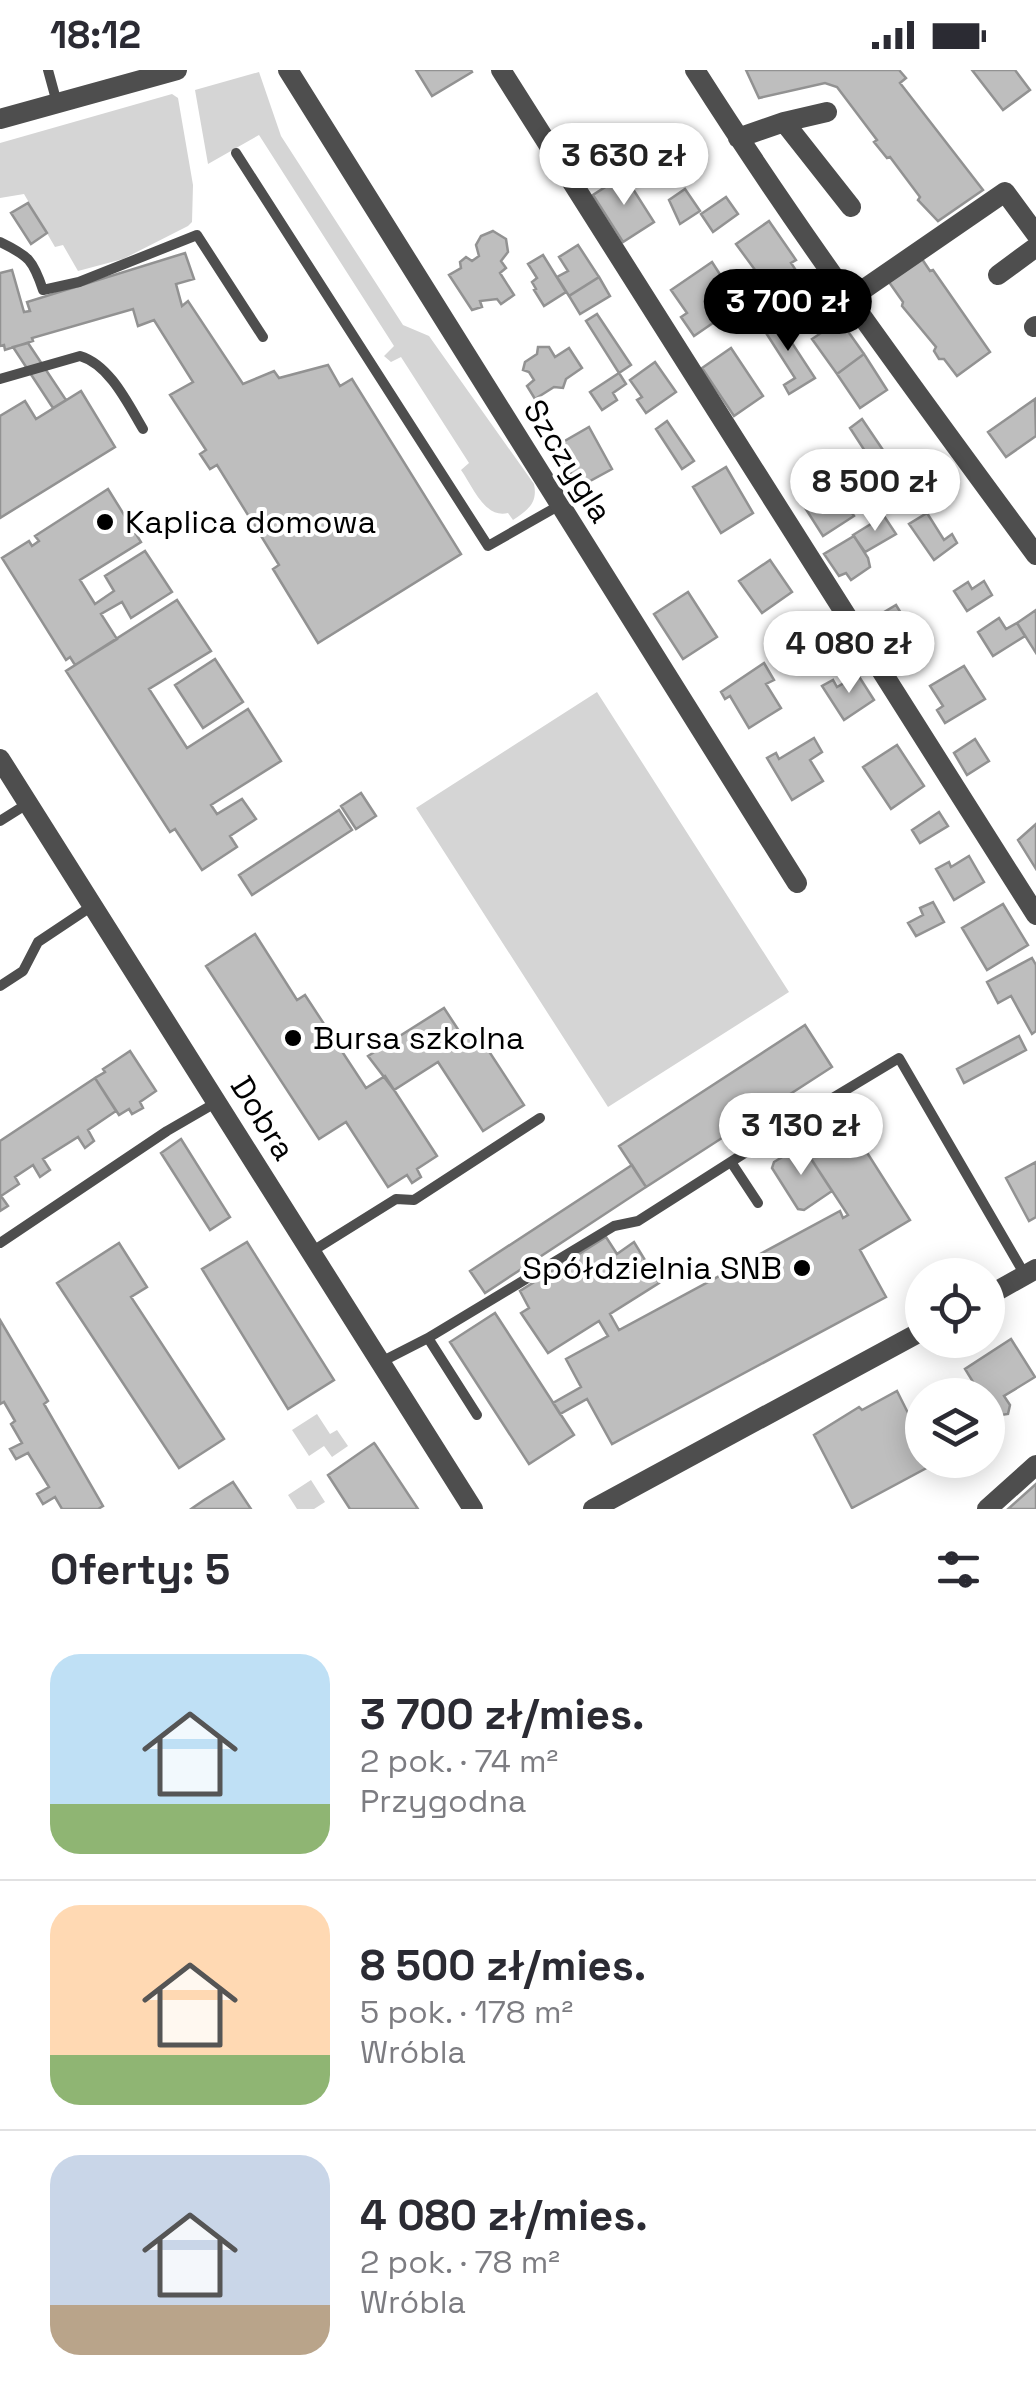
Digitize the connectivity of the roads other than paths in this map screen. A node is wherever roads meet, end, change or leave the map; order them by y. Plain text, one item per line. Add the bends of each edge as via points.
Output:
1 (48, 70) edge
2 (177, 70) edge
3 (288, 70) edge
4 (501, 70) edge
5 (695, 70) edge
6 (57, 103) junction
7 (827, 112) dead end
8 (0, 120) edge
9 (784, 122) junction
10 (738, 138) junction
11 (236, 153) dead end
12 (851, 207) dead end
13 (1036, 234) edge
14 (0, 242) edge
15 (1036, 247) edge
16 (998, 275) dead end
17 (852, 298) junction
18 (263, 337) dead end
19 (0, 379) edge
20 (143, 429) dead end
21 (560, 505) junction
22 (1036, 555) edge
23 (0, 759) edge
24 (28, 803) junction
25 (0, 821) edge
26 (797, 883) dead end
27 (93, 905) junction
28 (1036, 915) edge
29 (0, 986) edge
30 (217, 1102) junction
31 (540, 1118) dead end
32 (796, 1120) dead end
33 (784, 1128) dead end
34 (731, 1162) junction
35 (758, 1203) dead end
36 (0, 1243) edge
37 (311, 1252) junction
38 (1030, 1272) edge
39 (1005, 1286) edge
40 (428, 1338) junction
41 (905, 1341) edge
42 (380, 1362) junction
43 (478, 1416) dead end
44 (1036, 1465) edge
45 (473, 1509) edge
46 (593, 1509) edge
47 (987, 1509) edge

1 - 6 lane
2 - 6 street
3 - 21 street, Szczygla
4 - 28 street
5 - 10 street
6 - 8 street
7 - 9 street
9 - 10 street
9 - 12 street
10 - 17 street
11 - 21 lane via 488,546
13 - 17 street via 1005,192
14 - 18 lane via 28,257 44,293 196,234
15 - 16 street
17 - 22 street
19 - 20 lane via 86,357 126,398
21 - 26 street, Szczygla
23 - 24 street, Dobra
24 - 25 lane
24 - 27 street, Dobra
27 - 29 lane via 38,942 23,971
27 - 30 street, Dobra
30 - 36 lane
30 - 37 street, Dobra
31 - 37 lane via 414,1200 396,1199
32 - 38 lane via 899,1058
33 - 34 lane
34 - 35 lane
34 - 40 lane
37 - 42 street, Dobra
38 - 39 street
40 - 42 lane
40 - 43 lane
41 - 46 street
42 - 45 street, Dobra
44 - 47 street

